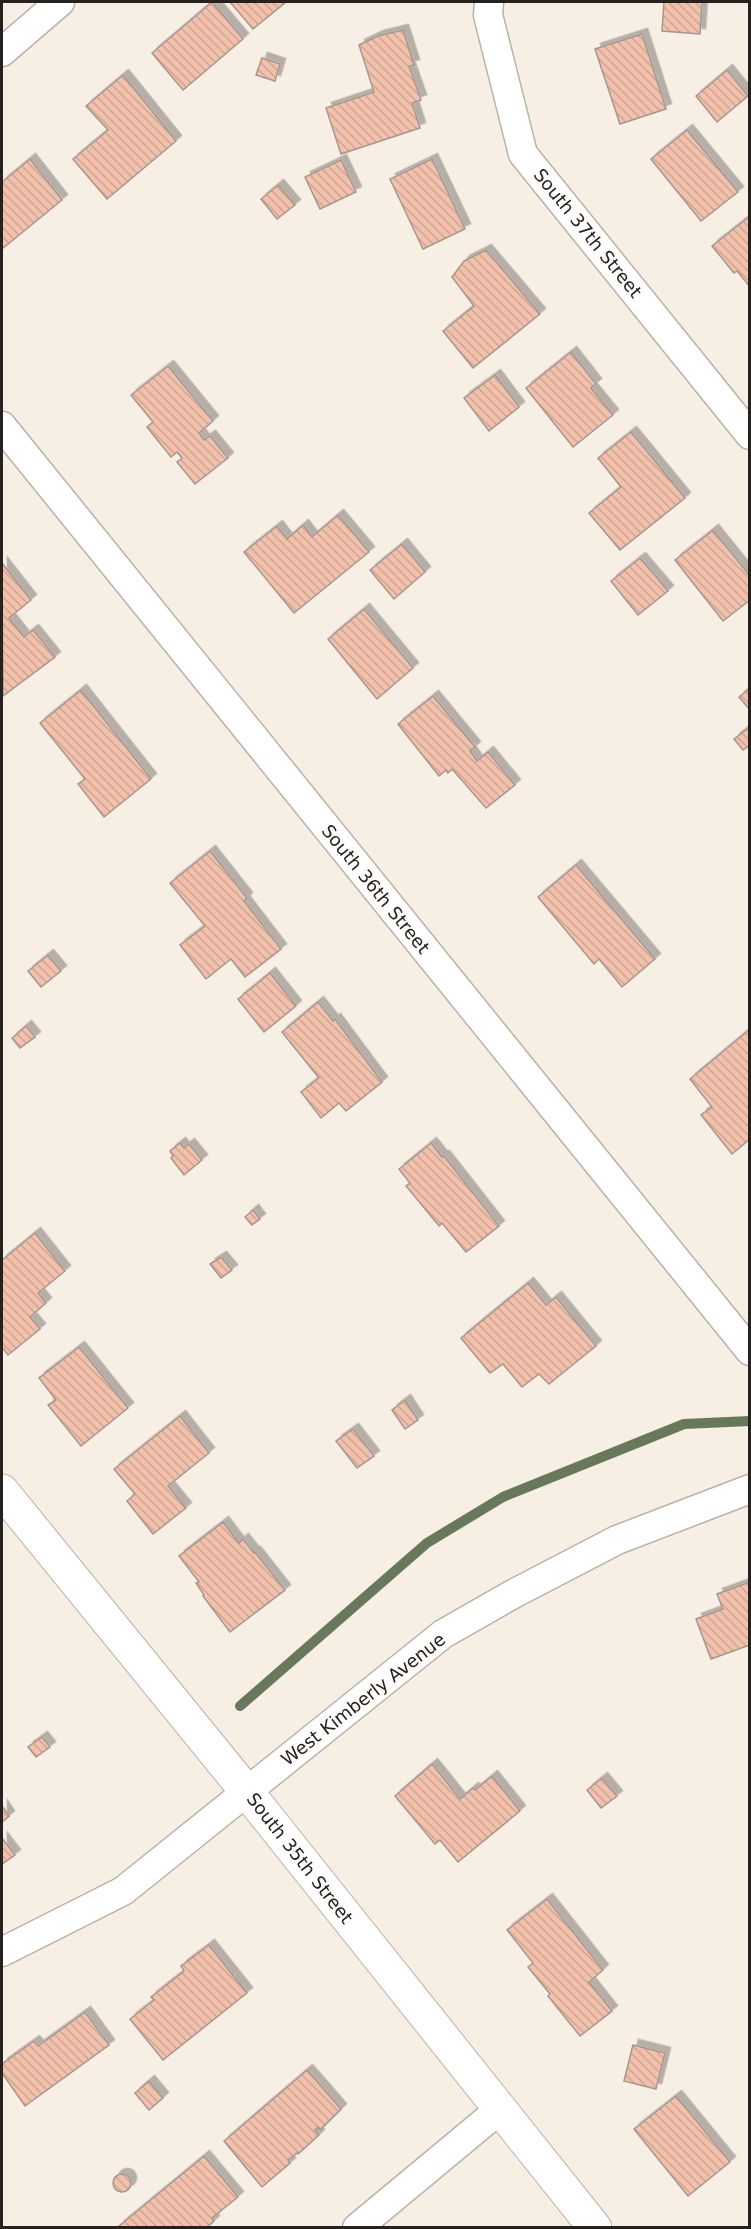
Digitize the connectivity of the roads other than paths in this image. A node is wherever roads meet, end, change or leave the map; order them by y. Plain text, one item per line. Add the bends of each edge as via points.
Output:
1 (60, 2) edge
2 (489, 2) edge
3 (2, 52) edge
4 (2, 426) edge
5 (750, 435) edge
6 (750, 1351) edge
7 (750, 1489) edge
8 (2, 1491) edge
9 (247, 1792) junction
10 (2, 1952) edge
11 (499, 2110) junction
12 (357, 2228) edge
13 (595, 2228) edge

1 - 3 street
2 - 5 street, South 37th Street via 488,15 524,154
4 - 6 street, South 36th Street
7 - 9 street, West Kimberly Avenue via 617,1540 443,1634
8 - 9 street, South 35th Street
9 - 10 street, West Kimberly Avenue via 123,1891
9 - 11 street, South 35th Street
11 - 12 street
11 - 13 street, South 35th Street

